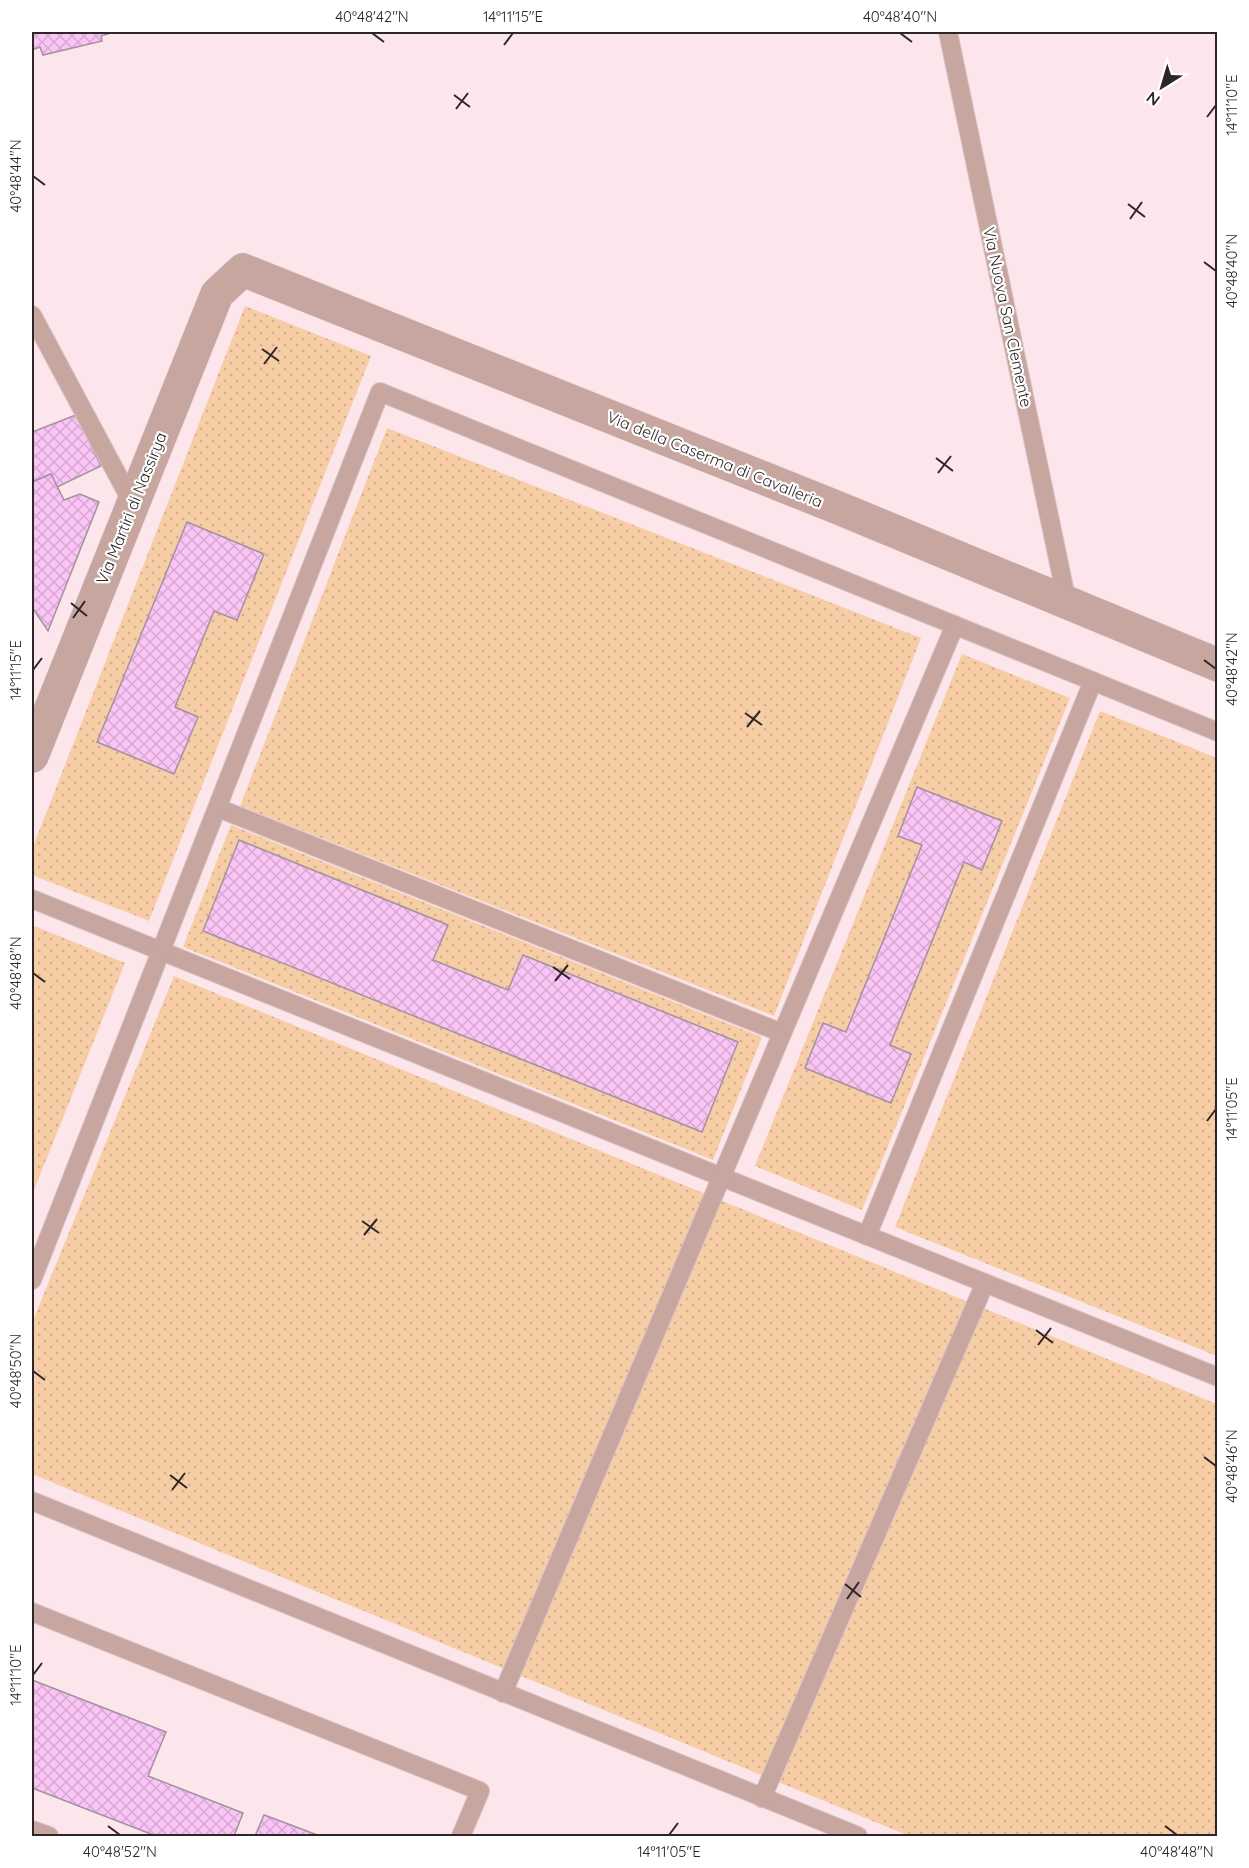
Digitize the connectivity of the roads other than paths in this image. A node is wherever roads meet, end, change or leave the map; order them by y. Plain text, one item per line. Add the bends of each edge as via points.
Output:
1 (948, 32) edge
2 (217, 294) joint
3 (32, 315) edge
4 (133, 504) junction
5 (1067, 602) junction
6 (955, 625) junction
7 (1218, 665) edge
8 (1093, 681) junction
9 (1218, 732) edge
10 (34, 739) edge
11 (218, 808) junction
12 (32, 899) edge
13 (162, 952) junction
14 (782, 1032) junction
15 (721, 1177) junction
16 (867, 1236) junction
17 (32, 1280) edge
18 (985, 1283) junction
19 (1218, 1377) edge
20 (32, 1501) edge
21 (32, 1612) edge
22 (503, 1692) junction
23 (762, 1798) junction
24 (32, 1830) edge
25 (49, 1836) edge
26 (461, 1836) edge
27 (858, 1836) edge

1 - 5 lane, Via Nuova San Clemente
2 - 4 street, Via Martiri di Nassirya
2 - 5 street, Via della Caserma di Cavalleria via 243,270
3 - 4 lane
4 - 10 street, Via Martiri di Nassirya
5 - 7 street, Via della Caserma di Cavalleria
6 - 8 lane
6 - 11 lane via 380,392
6 - 14 lane
8 - 9 lane
8 - 16 lane
11 - 13 lane
11 - 14 lane
12 - 13 lane
13 - 15 lane
13 - 17 lane
14 - 15 lane
15 - 16 lane
15 - 22 lane
16 - 18 lane
18 - 19 lane
18 - 23 lane
20 - 22 lane
21 - 26 lane via 480,1791
22 - 23 lane
23 - 27 lane
24 - 25 lane

